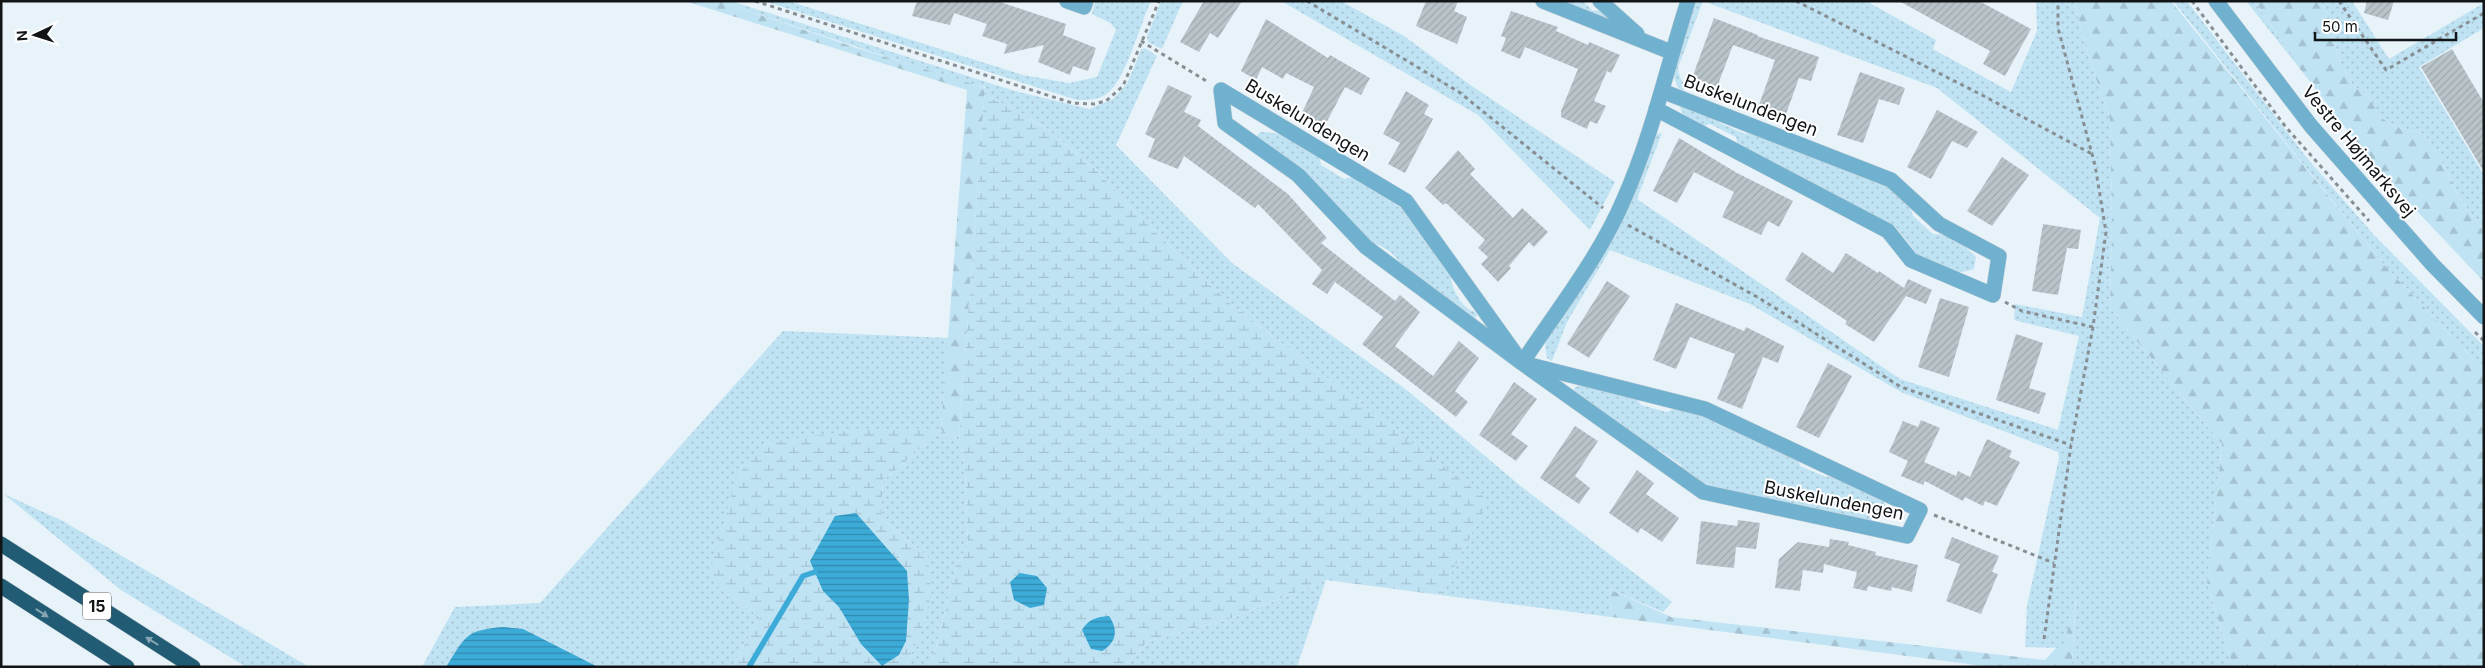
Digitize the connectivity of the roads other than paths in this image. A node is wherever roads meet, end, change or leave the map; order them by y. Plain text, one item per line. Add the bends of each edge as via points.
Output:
1 (1067, 1) edge
2 (1086, 1) edge
3 (1543, 1) edge
4 (1600, 1) edge
5 (1688, 1) edge
6 (2216, 1) edge
7 (1646, 42) junction
8 (1672, 52) junction
9 (1662, 91) junction
10 (1656, 109) junction
11 (2484, 317) edge
12 (1522, 363) junction
13 (1, 544) edge
14 (1, 586) edge
15 (127, 667) edge
16 (193, 667) edge

1 - 2 street via 1084,7
3 - 7 street, Buskelundengen
4 - 7 street, Buskelundengen
5 - 8 street, Buskelundengen
6 - 11 street, Vestre Højmarksvej via 2317,133 2419,250
7 - 8 street, Buskelundengen
8 - 9 street, Buskelundengen
9 - 10 street, Buskelundengen
9 - 10 street, Buskelundengen via 1891,180 1939,224 2000,256 1993,295 1911,260 1888,231
10 - 12 street, Buskelundengen via 1624,200 1589,264
12 - 12 street, Buskelundengen via 1406,201 1221,90 1225,123 1298,175 1366,247
12 - 12 street, Buskelundengen via 1705,409 1920,510 1907,536 1704,492
16 -> 13 highway, 15
14 -> 15 highway, 15

